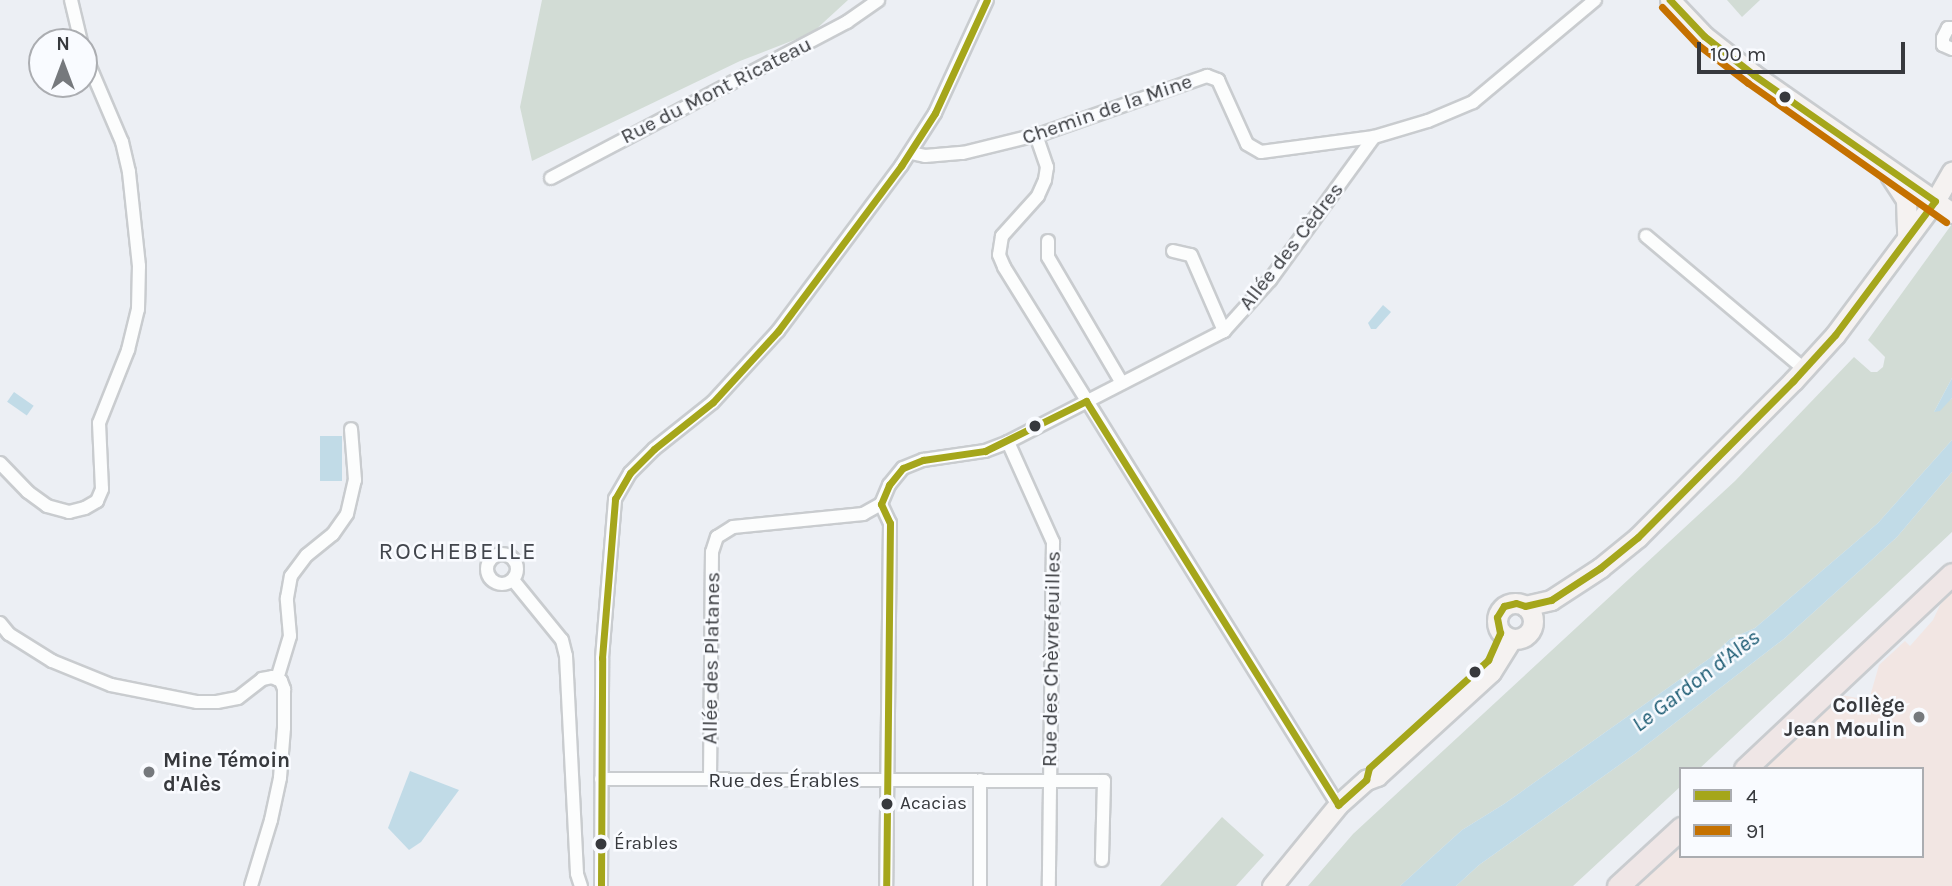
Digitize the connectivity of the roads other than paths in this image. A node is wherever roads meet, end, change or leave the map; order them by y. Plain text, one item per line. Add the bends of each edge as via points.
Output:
1 (71, 0) edge
2 (878, 0) edge
3 (987, 0) edge
4 (1595, 0) edge
5 (1670, 0) edge
6 (78, 28) edge
7 (1952, 28) edge
8 (1952, 49) edge
9 (98, 86) edge
10 (1036, 135) junction
11 (1374, 137) junction
12 (911, 153) junction
13 (1880, 163) junction
14 (1952, 172) edge
15 (551, 178) dead end
16 (1945, 208) edge
17 (1646, 236) dead end
18 (1908, 237) junction
19 (1048, 241) dead end
20 (1172, 251) dead end
21 (1224, 331) junction
22 (1804, 369) junction
23 (1122, 383) junction
24 (1086, 401) junction
25 (351, 429) dead end
26 (1008, 442) junction
27 (0, 463) edge
28 (881, 503) junction
29 (1600, 568) junction
30 (1952, 575) edge
31 (513, 580) dead end
32 (1525, 606) junction
33 (0, 623) edge
34 (1533, 625) junction
35 (1506, 637) junction
36 (277, 679) junction
37 (1747, 767) edge
38 (601, 779) junction
39 (709, 779) junction
40 (886, 780) junction
41 (980, 780) junction
42 (1050, 781) junction
43 (1338, 805) junction
44 (1679, 830) edge
45 (1102, 860) dead end
46 (251, 886) edge
47 (581, 886) edge
48 (601, 886) edge
49 (886, 886) edge
50 (980, 886) edge
51 (1049, 886) edge
52 (1272, 886) edge
53 (1618, 886) edge

1 - 6 street
2 - 15 street, Rue du Mont Ricateau via 847,22
3 - 12 street via 935,113
4 - 11 street, Chemin de la Mine via 1473,102
5 - 13 main road via 1704,36 1754,75
7 - 8 street via 1943,38 1943,45
9 - 27 street via 130,172 139,266 138,309 128,350 99,423 102,489 97,501 69,512 47,506
10 - 11 street, Chemin de la Mine via 1207,76 1218,80 1248,144 1261,152
10 - 12 street, Chemin de la Mine via 963,153
10 - 24 street via 1047,167 1045,180 1038,196 1002,236 999,255
11 - 21 street, Allée des Cèdres via 1270,280
12 - 38 street via 778,331 713,402 630,473 615,499 602,658
13 - 16 main road
13 - 18 main road via 1906,200
14 - 16 main road
16 - 18 main road
17 - 22 street
18 - 22 main road
19 - 23 street via 1048,257
20 - 21 street via 1191,255
21 - 23 street, Allée des Cèdres
22 - 29 main road via 1638,537
23 - 24 street, Allée des Cèdres
24 - 26 street, Allée des Cèdres
24 - 43 street
25 - 36 street via 355,480 346,514 291,576 287,598 290,636
26 - 28 street, Allée des Cèdres via 903,468 888,485
26 - 42 street, Rue des Chèvrefeuilles via 1053,542
28 - 39 street, Allée des Platanes via 863,514 733,527 717,537 712,552
28 - 40 street via 890,523
29 - 32 main road via 1551,600
29 - 34 main road via 1559,609
30 - 37 main road
31 - 47 street via 562,640 566,656
32 - 34 main road
32 - 35 main road via 1509,604 1499,611 1496,622
33 - 36 street via 9,634 52,661 111,685 217,702 238,698 262,679
34 - 35 main road via 1527,635
35 - 43 main road via 1482,667 1369,768 1366,779
36 - 46 street via 284,689 280,778
38 - 39 street, Rue des Érables
38 - 48 street
39 - 40 street, Rue des Érables
40 - 41 street, Rue des Érables
40 - 49 street
41 - 42 street, Rue des Érables
41 - 50 street
42 - 45 street, Rue des Érables via 1104,781
42 - 51 street, Rue des Chèvrefeuilles
43 - 52 main road
44 - 53 main road

